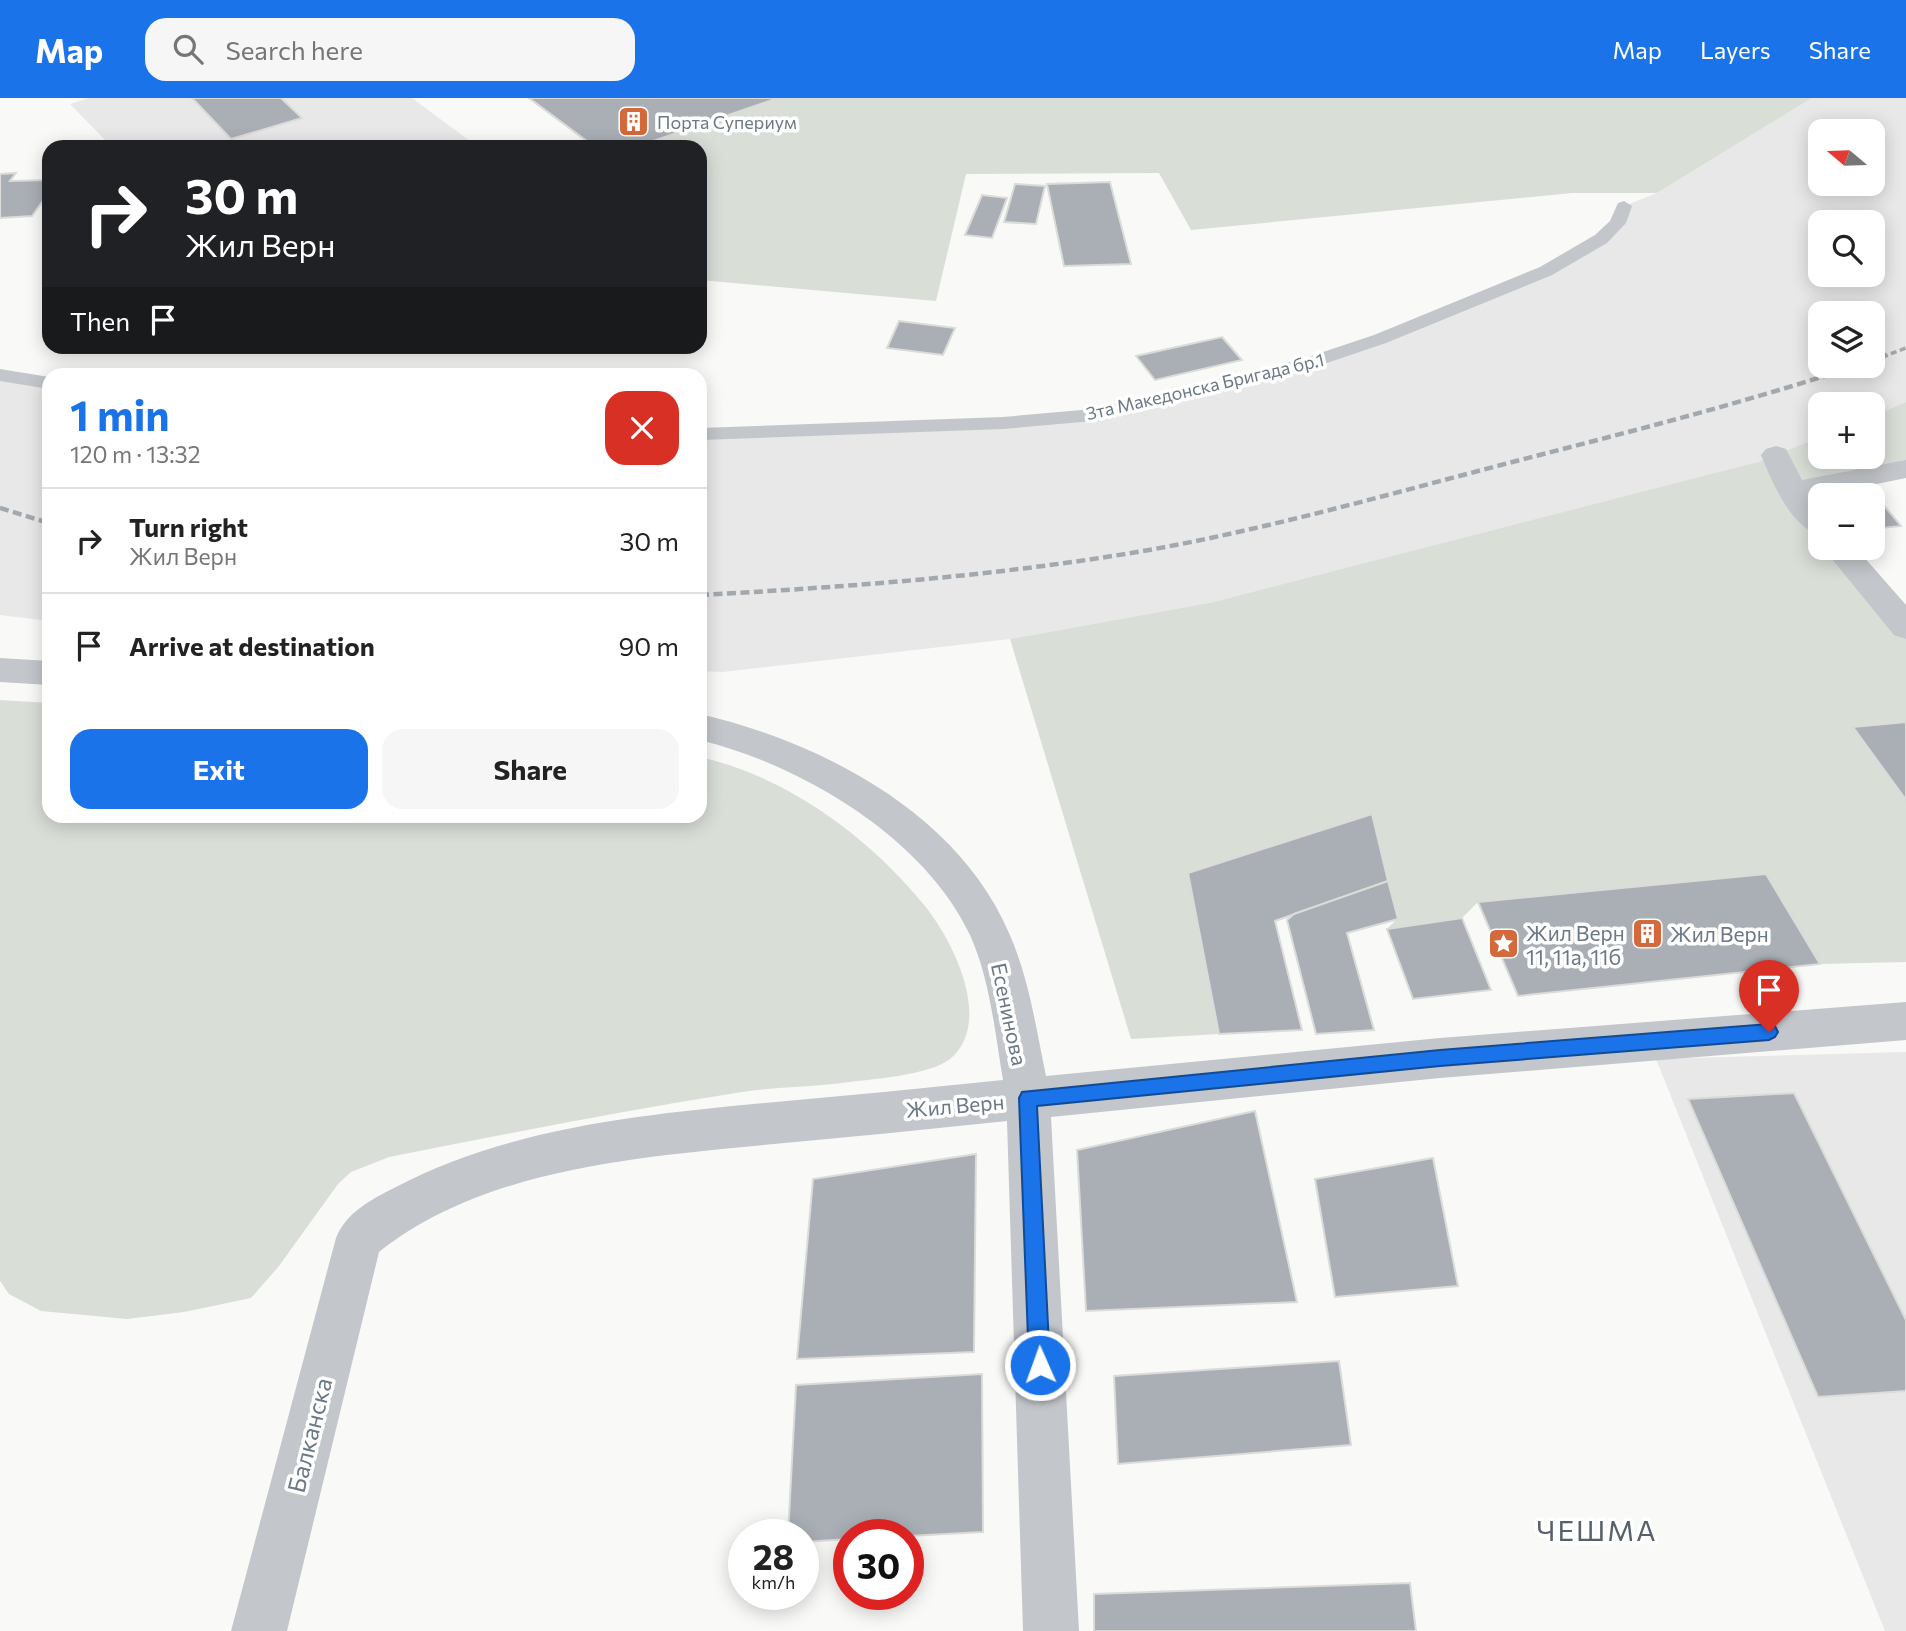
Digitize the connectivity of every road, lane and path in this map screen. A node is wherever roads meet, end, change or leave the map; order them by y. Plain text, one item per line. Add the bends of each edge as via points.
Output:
1 (1623, 206) dead end
2 (0, 375) edge
3 (42, 382) edge
4 (707, 434) edge
5 (1776, 455) dead end
6 (1906, 469) edge
7 (1792, 492) junction
8 (1808, 511) edge
9 (1849, 560) edge
10 (1906, 627) edge
11 (0, 670) edge
12 (42, 673) edge
13 (707, 729) edge
14 (1906, 1021) edge
15 (1028, 1098) junction
16 (359, 1238) joint
17 (259, 1631) edge
18 (1051, 1631) edge

1 - 4 lane, 3та Македонска Бригада бр.1 via 1618,223 1601,239 1546,271 1380,339 1257,376 1093,415
2 - 3 lane
5 - 7 street
6 - 7 street
7 - 8 street
9 - 10 street
11 - 12 street
13 - 15 street, Есенинова via 754,741 812,767 884,810 919,836 947,867 978,908 1000,962
14 - 15 street, Жил Верн via 1453,1057
15 - 16 street, Жил Верн via 677,1133 558,1152 428,1195
15 - 18 street, Есенинова
16 - 17 street, Балканска

